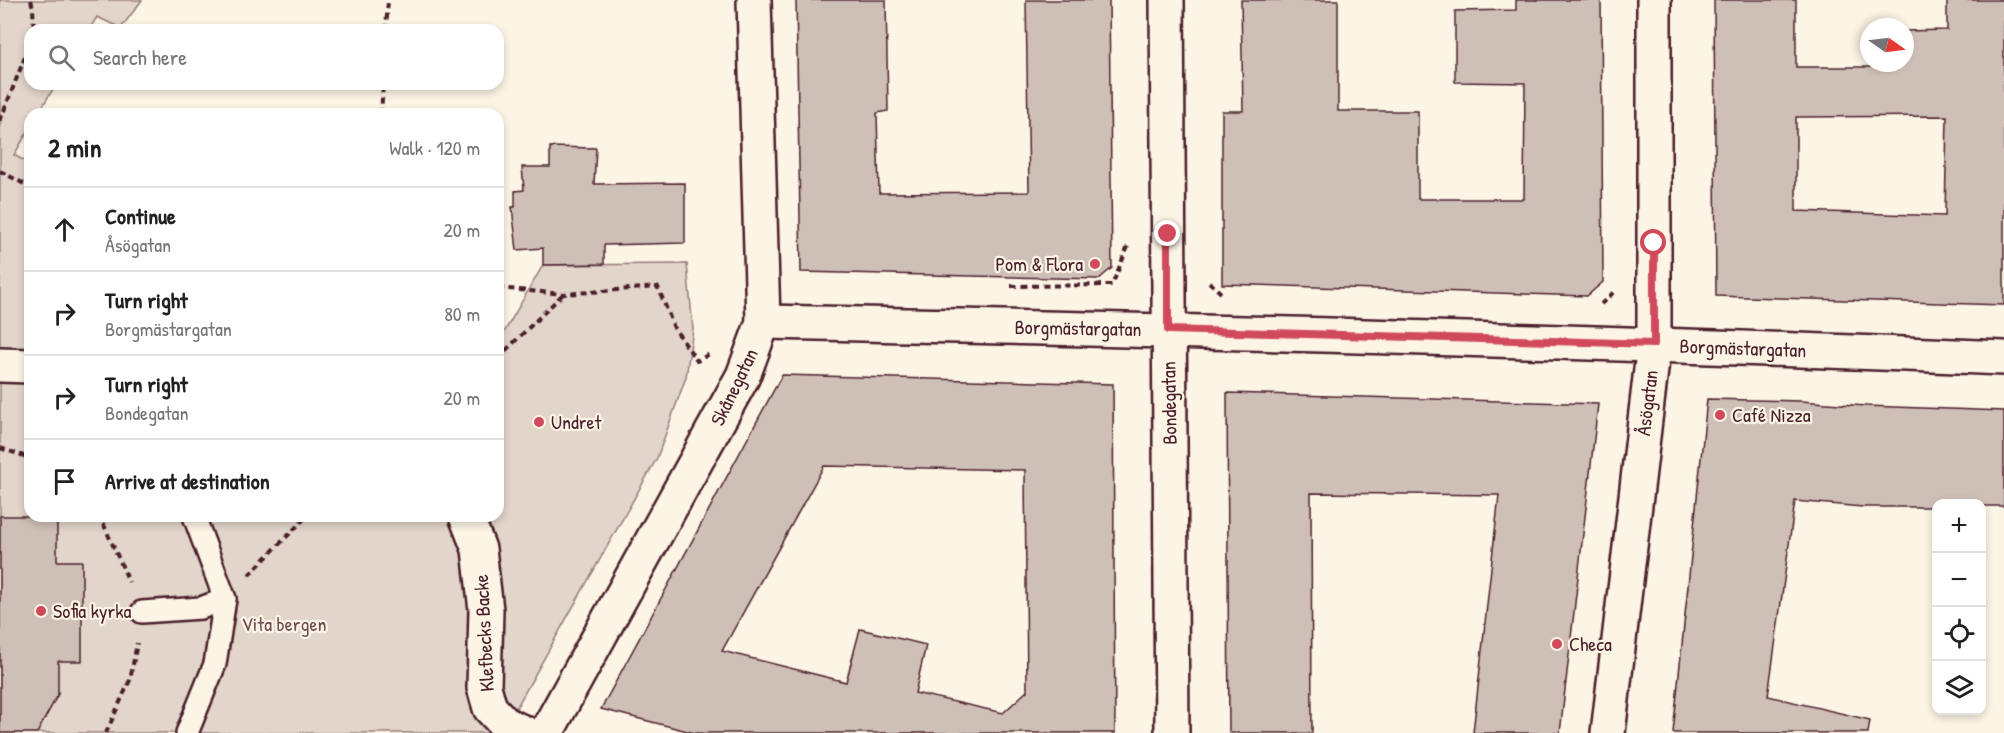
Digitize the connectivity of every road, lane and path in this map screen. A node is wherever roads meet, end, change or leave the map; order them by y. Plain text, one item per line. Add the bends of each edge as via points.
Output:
1 (31, 0) edge
2 (388, 0) edge
3 (754, 0) edge
4 (1167, 0) edge
5 (1654, 0) edge
6 (34, 24) edge
7 (386, 24) edge
8 (24, 59) edge
9 (383, 90) edge
10 (381, 108) edge
11 (0, 121) edge
12 (0, 171) edge
13 (24, 184) edge
14 (1129, 243) dead end
15 (1209, 272) dead end
16 (1006, 286) dead end
17 (1617, 288) dead end
18 (504, 289) edge
19 (563, 294) junction
20 (1223, 295) dead end
21 (1594, 311) dead end
22 (763, 322) junction
23 (1168, 330) junction
24 (1654, 344) junction
25 (504, 352) edge
26 (2004, 358) edge
27 (698, 361) dead end
28 (0, 365) edge
29 (24, 366) edge
30 (0, 448) edge
31 (24, 456) edge
32 (101, 522) edge
33 (196, 522) edge
34 (301, 522) edge
35 (468, 522) edge
36 (225, 599) junction
37 (142, 612) junction
38 (106, 733) edge
39 (187, 733) edge
40 (525, 733) edge
41 (546, 733) edge
42 (1172, 733) edge
43 (1608, 733) edge

1 - 6 path
2 - 7 path
3 - 22 street, Skånegatan
4 - 23 street, Bondegatan
5 - 24 street, Åsögatan
8 - 11 path
9 - 10 path
12 - 13 path
14 - 16 path via 1112,285
15 - 20 path via 1209,283
17 - 21 path
18 - 19 path
19 - 25 path
19 - 27 path via 658,288 674,328
22 - 23 street, Borgmästargatan
22 - 41 street, Skånegatan via 743,376
23 - 24 street, Borgmästargatan
23 - 42 street, Bondegatan
24 - 26 street, Borgmästargatan
24 - 43 street, Åsögatan
28 - 29 street
30 - 31 path
32 - 37 path
33 - 36 lane
34 - 36 path
35 - 40 street, Klefbecks Backe via 479,549 486,610 484,687 490,708 505,724
36 - 37 lane via 201,608
36 - 39 lane via 215,663
37 - 38 path via 130,680

